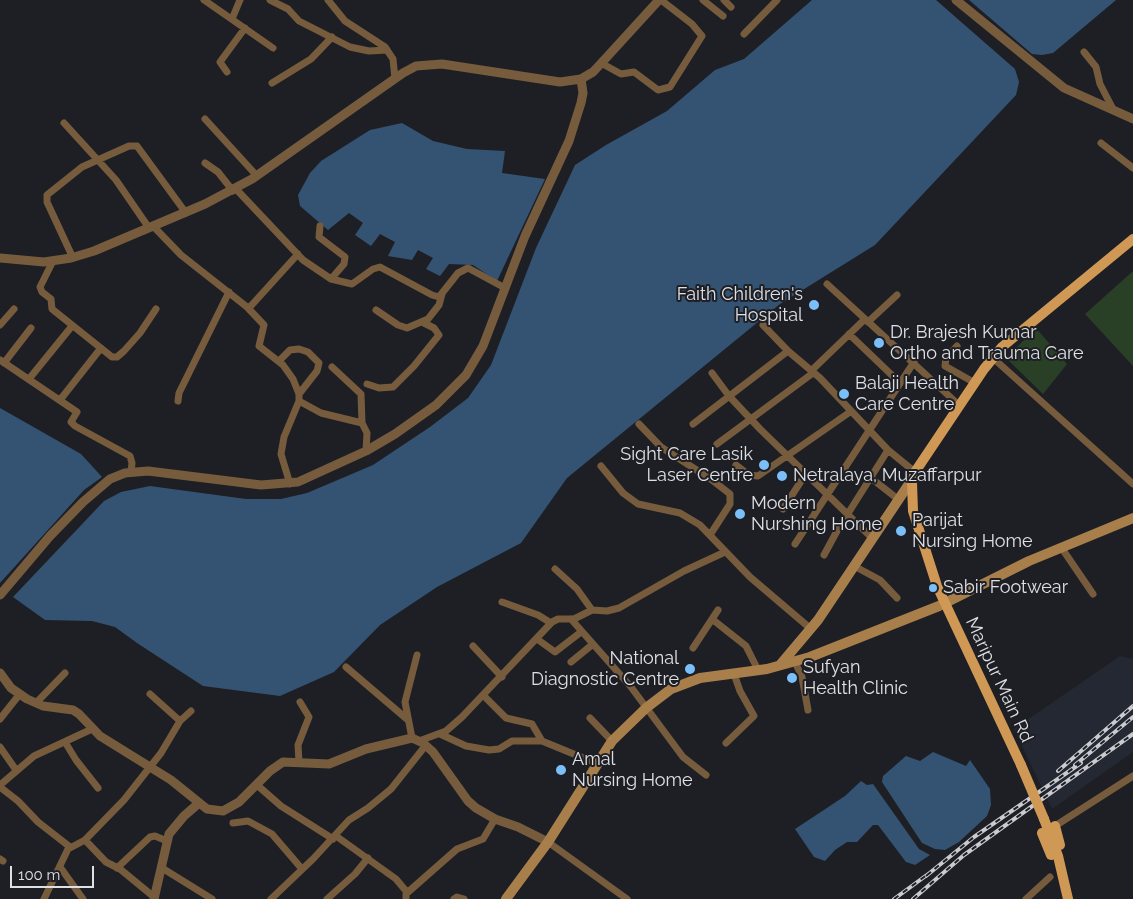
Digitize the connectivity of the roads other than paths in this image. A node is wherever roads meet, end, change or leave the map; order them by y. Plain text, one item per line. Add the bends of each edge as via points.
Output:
1 (204, 0) edge
2 (240, 0) edge
3 (270, 0) edge
4 (328, 0) edge
5 (660, 0) edge
6 (702, 0) edge
7 (724, 0) edge
8 (777, 0) edge
9 (956, 0) edge
10 (731, 7) dead end
11 (723, 16) dead end
12 (232, 19) junction
13 (245, 28) junction
14 (744, 34) dead end
15 (332, 37) junction
16 (273, 48) dead end
17 (387, 50) junction
18 (1084, 52) dead end
19 (601, 63) junction
20 (227, 72) dead end
21 (394, 79) junction
22 (581, 79) junction
23 (272, 83) dead end
24 (1113, 109) junction
25 (205, 119) dead end
26 (1133, 119) edge
27 (64, 123) dead end
28 (1101, 143) dead end
29 (99, 159) junction
30 (205, 163) dead end
31 (1133, 168) edge
32 (257, 176) junction
33 (235, 190) junction
34 (186, 213) junction
35 (320, 226) dead end
36 (151, 227) junction
37 (1133, 239) edge
38 (298, 254) junction
39 (0, 258) edge
40 (74, 258) junction
41 (53, 262) junction
42 (331, 279) junction
43 (827, 284) dead end
44 (505, 288) junction
45 (229, 292) junction
46 (442, 294) junction
47 (897, 295) dead end
48 (249, 308) junction
49 (156, 309) dead end
50 (14, 310) dead end
51 (376, 310) dead end
52 (867, 320) junction
53 (422, 322) junction
54 (0, 325) edge
55 (763, 325) dead end
56 (72, 326) junction
57 (32, 328) dead end
58 (849, 334) junction
59 (957, 346) dead end
60 (100, 348) junction
61 (788, 351) junction
62 (993, 358) junction
63 (279, 361) junction
64 (2, 362) edge
65 (914, 362) junction
66 (332, 367) dead end
67 (812, 372) junction
68 (712, 373) dead end
69 (29, 379) junction
70 (900, 383) junction
71 (975, 383) junction
72 (367, 384) dead end
73 (729, 396) junction
74 (299, 397) junction
75 (60, 400) junction
76 (178, 401) dead end
77 (960, 406) junction
78 (850, 412) junction
79 (752, 419) junction
80 (362, 423) junction
81 (639, 424) dead end
82 (693, 424) dead end
83 (870, 430) junction
84 (717, 444) dead end
85 (888, 450) junction
86 (366, 451) junction
87 (788, 456) junction
88 (736, 465) dead end
89 (601, 466) dead end
90 (131, 472) junction
91 (915, 472) junction
92 (806, 475) junction
93 (871, 478) junction
94 (290, 484) junction
95 (1133, 484) edge
96 (827, 495) junction
97 (899, 500) junction
98 (783, 509) dead end
99 (848, 515) junction
100 (1133, 518) edge
101 (710, 535) junction
102 (872, 538) junction
103 (795, 544) dead end
104 (1061, 547) junction
105 (725, 552) junction
106 (824, 555) dead end
107 (854, 566) junction
108 (554, 569) dead end
109 (1093, 594) dead end
110 (0, 595) edge
111 (897, 598) dead end
112 (502, 602) dead end
113 (944, 604) junction
114 (592, 610) junction
115 (718, 610) dead end
116 (571, 619) junction
117 (712, 619) junction
118 (551, 623) junction
119 (810, 629) junction
120 (581, 632) junction
121 (537, 638) junction
122 (593, 644) junction
123 (473, 646) dead end
124 (693, 648) dead end
125 (416, 655) dead end
126 (571, 662) dead end
127 (795, 662) junction
128 (780, 665) junction
129 (346, 667) dead end
130 (758, 670) junction
131 (0, 673) edge
132 (64, 673) dead end
133 (734, 674) junction
134 (502, 677) junction
135 (150, 694) dead end
136 (19, 695) junction
137 (484, 696) junction
138 (300, 702) dead end
139 (36, 704) junction
140 (646, 708) junction
141 (808, 710) dead end
142 (191, 711) dead end
143 (590, 718) dead end
144 (0, 719) edge
145 (408, 720) junction
146 (180, 721) junction
147 (92, 729) junction
148 (440, 734) junction
149 (419, 741) junction
150 (542, 741) junction
151 (612, 741) junction
152 (66, 742) junction
153 (726, 743) dead end
154 (0, 747) edge
155 (299, 762) junction
156 (598, 764) junction
157 (149, 767) junction
158 (16, 770) junction
159 (706, 775) dead end
160 (1133, 776) edge
161 (257, 785) junction
162 (0, 786) edge
163 (98, 788) dead end
164 (199, 803) junction
165 (496, 819) junction
166 (233, 823) dead end
167 (1055, 826) joint
168 (1042, 833) dead end
169 (335, 837) junction
170 (85, 840) junction
171 (167, 841) junction
172 (548, 842) junction
173 (70, 847) junction
174 (368, 858) junction
175 (60, 867) junction
176 (117, 868) junction
177 (162, 868) junction
178 (302, 869) junction
179 (1050, 877) dead end
180 (407, 896) edge
181 (154, 898) edge
182 (44, 899) edge
183 (83, 899) edge
184 (212, 899) edge
185 (272, 899) edge
186 (327, 899) edge
187 (454, 899) edge
188 (464, 899) edge
189 (506, 899) edge
190 (627, 899) edge
191 (1026, 899) edge
192 (1063, 899) edge
193 (1068, 899) edge
194 (1073, 899) edge

1 - 12 street
2 - 12 street
3 - 15 street via 288,9 299,21
4 - 17 street via 345,21 377,40
5 - 19 street
5 - 19 street via 692,24 702,36 673,84 665,90 658,90 634,72 621,74
6 - 11 street
7 - 10 street
8 - 14 street
9 - 24 street via 1064,88
12 - 13 street
13 - 16 street
13 - 20 street via 220,62
15 - 17 street via 357,50
15 - 23 street via 311,59
17 - 21 street via 393,59
18 - 24 street via 1096,67 1100,84
19 - 22 street
21 - 22 street via 416,66 434,63 560,82
21 - 32 street
22 - 44 street via 583,93 572,133
24 - 26 street
25 - 32 street
27 - 29 street
28 - 31 street
29 - 34 street via 134,145
29 - 36 street
29 - 40 street via 70,175 46,198
30 - 33 street
32 - 33 street
33 - 34 street
33 - 38 street
34 - 36 street
35 - 42 street via 319,237 345,258
36 - 40 street
36 - 45 street
37 - 62 main road via 1027,325
38 - 42 street
38 - 48 street
39 - 41 street
40 - 41 street
41 - 56 street via 40,284 41,290 51,299 52,309
42 - 46 street via 352,284 380,267 435,297
43 - 52 street
44 - 46 street via 475,270 464,269 458,272
44 - 86 street via 484,346 466,375 424,414
45 - 48 street
45 - 76 street
46 - 53 street via 436,310
47 - 52 street
48 - 63 street via 264,325 259,346
49 - 60 street via 140,334 120,355 112,357
50 - 54 street
51 - 53 street via 403,328
52 - 58 street
52 - 65 street
53 - 72 street via 434,328 439,335 411,370 393,387 379,388
55 - 61 street
56 - 60 street
56 - 69 street
57 - 64 street
58 - 67 street
58 - 70 street
59 - 71 street via 946,358 945,366
60 - 75 street
61 - 67 street
61 - 73 street
62 - 71 main road
62 - 95 street
63 - 74 street via 293,379
63 - 74 street via 294,348 308,352 318,363 317,371
64 - 69 street
65 - 70 street
65 - 77 street
66 - 80 street via 360,394
67 - 78 street
67 - 79 street
68 - 73 street
69 - 75 street
70 - 83 street
71 - 77 main road
73 - 79 street
73 - 82 street
74 - 80 street via 321,413
74 - 94 street via 286,429 281,454
75 - 90 street via 77,412 70,422 72,424 130,456
77 - 91 main road
78 - 83 street
78 - 87 street
79 - 84 street
79 - 87 street
80 - 86 street via 367,433
81 - 101 street via 661,447 730,494 730,504
83 - 85 street
83 - 96 street
85 - 91 street
85 - 93 street
86 - 94 street
87 - 88 street via 755,476
87 - 92 street
89 - 101 street via 638,504 680,513
90 - 94 street via 159,471 260,485
90 - 110 street via 110,479 83,502
91 - 97 main road
91 - 113 main road, Maripur Main Rd via 911,492 913,511
92 - 96 street
92 - 98 street
93 - 97 street
93 - 99 street
96 - 99 street
96 - 103 street
97 - 102 main road
99 - 102 street
99 - 106 street
100 - 104 main road
101 - 105 street
102 - 107 main road
104 - 109 street
104 - 113 main road
105 - 114 street via 619,608
105 - 119 street
107 - 111 street via 880,580
107 - 119 main road
108 - 114 street via 577,589
112 - 118 street
113 - 127 main road
113 - 193 main road, Maripur Main Rd, bridge via 1044,819 1058,856
114 - 116 street
115 - 117 street
116 - 118 street via 558,619
116 - 120 street
117 - 124 street
117 - 130 street via 746,646
118 - 121 street
119 - 128 main road
120 - 121 street via 555,652
120 - 122 street
121 - 134 street
122 - 126 street
122 - 140 street
123 - 134 street
125 - 145 street via 406,692
127 - 128 main road
127 - 141 street via 802,677
128 - 130 main road
129 - 145 street
130 - 133 main road
131 - 136 street
132 - 139 street
133 - 140 main road via 688,681
133 - 153 street via 754,716
134 - 137 street
135 - 146 street
136 - 139 street
136 - 144 street
137 - 148 street
137 - 150 street via 506,718 532,724
138 - 155 street via 309,717 300,740
139 - 147 street via 72,710
140 - 151 main road
140 - 159 street via 683,758
142 - 146 street
143 - 151 street
145 - 149 street
146 - 157 street
147 - 152 street
147 - 157 street
148 - 149 street
148 - 150 street via 466,746 489,750 499,749 512,741
149 - 155 street via 366,749 329,764
149 - 165 street via 443,764 468,800
149 - 169 street via 391,789 349,820
150 - 156 street
151 - 156 main road
152 - 158 street via 40,752
152 - 163 street
154 - 158 street
155 - 161 street via 278,764
156 - 172 main road
157 - 164 street
157 - 170 street via 124,800
158 - 162 street
160 - 167 street
161 - 164 street via 239,802 223,811 207,809
161 - 169 street via 281,806
162 - 173 street
164 - 171 street via 179,821
165 - 172 street
165 - 180 street via 483,839 457,849
166 - 178 street via 248,821 272,834
167 - 194 main road
168 - 192 main road via 1057,870
169 - 174 street
169 - 178 street
170 - 173 street
170 - 176 street via 102,859
171 - 176 street via 150,837
171 - 177 street
172 - 189 main road
172 - 190 street
173 - 175 street
174 - 180 street via 391,875
174 - 186 street
175 - 182 street
175 - 183 street
176 - 181 street
177 - 181 street
177 - 184 street
178 - 185 street
179 - 191 street
187 - 188 street

